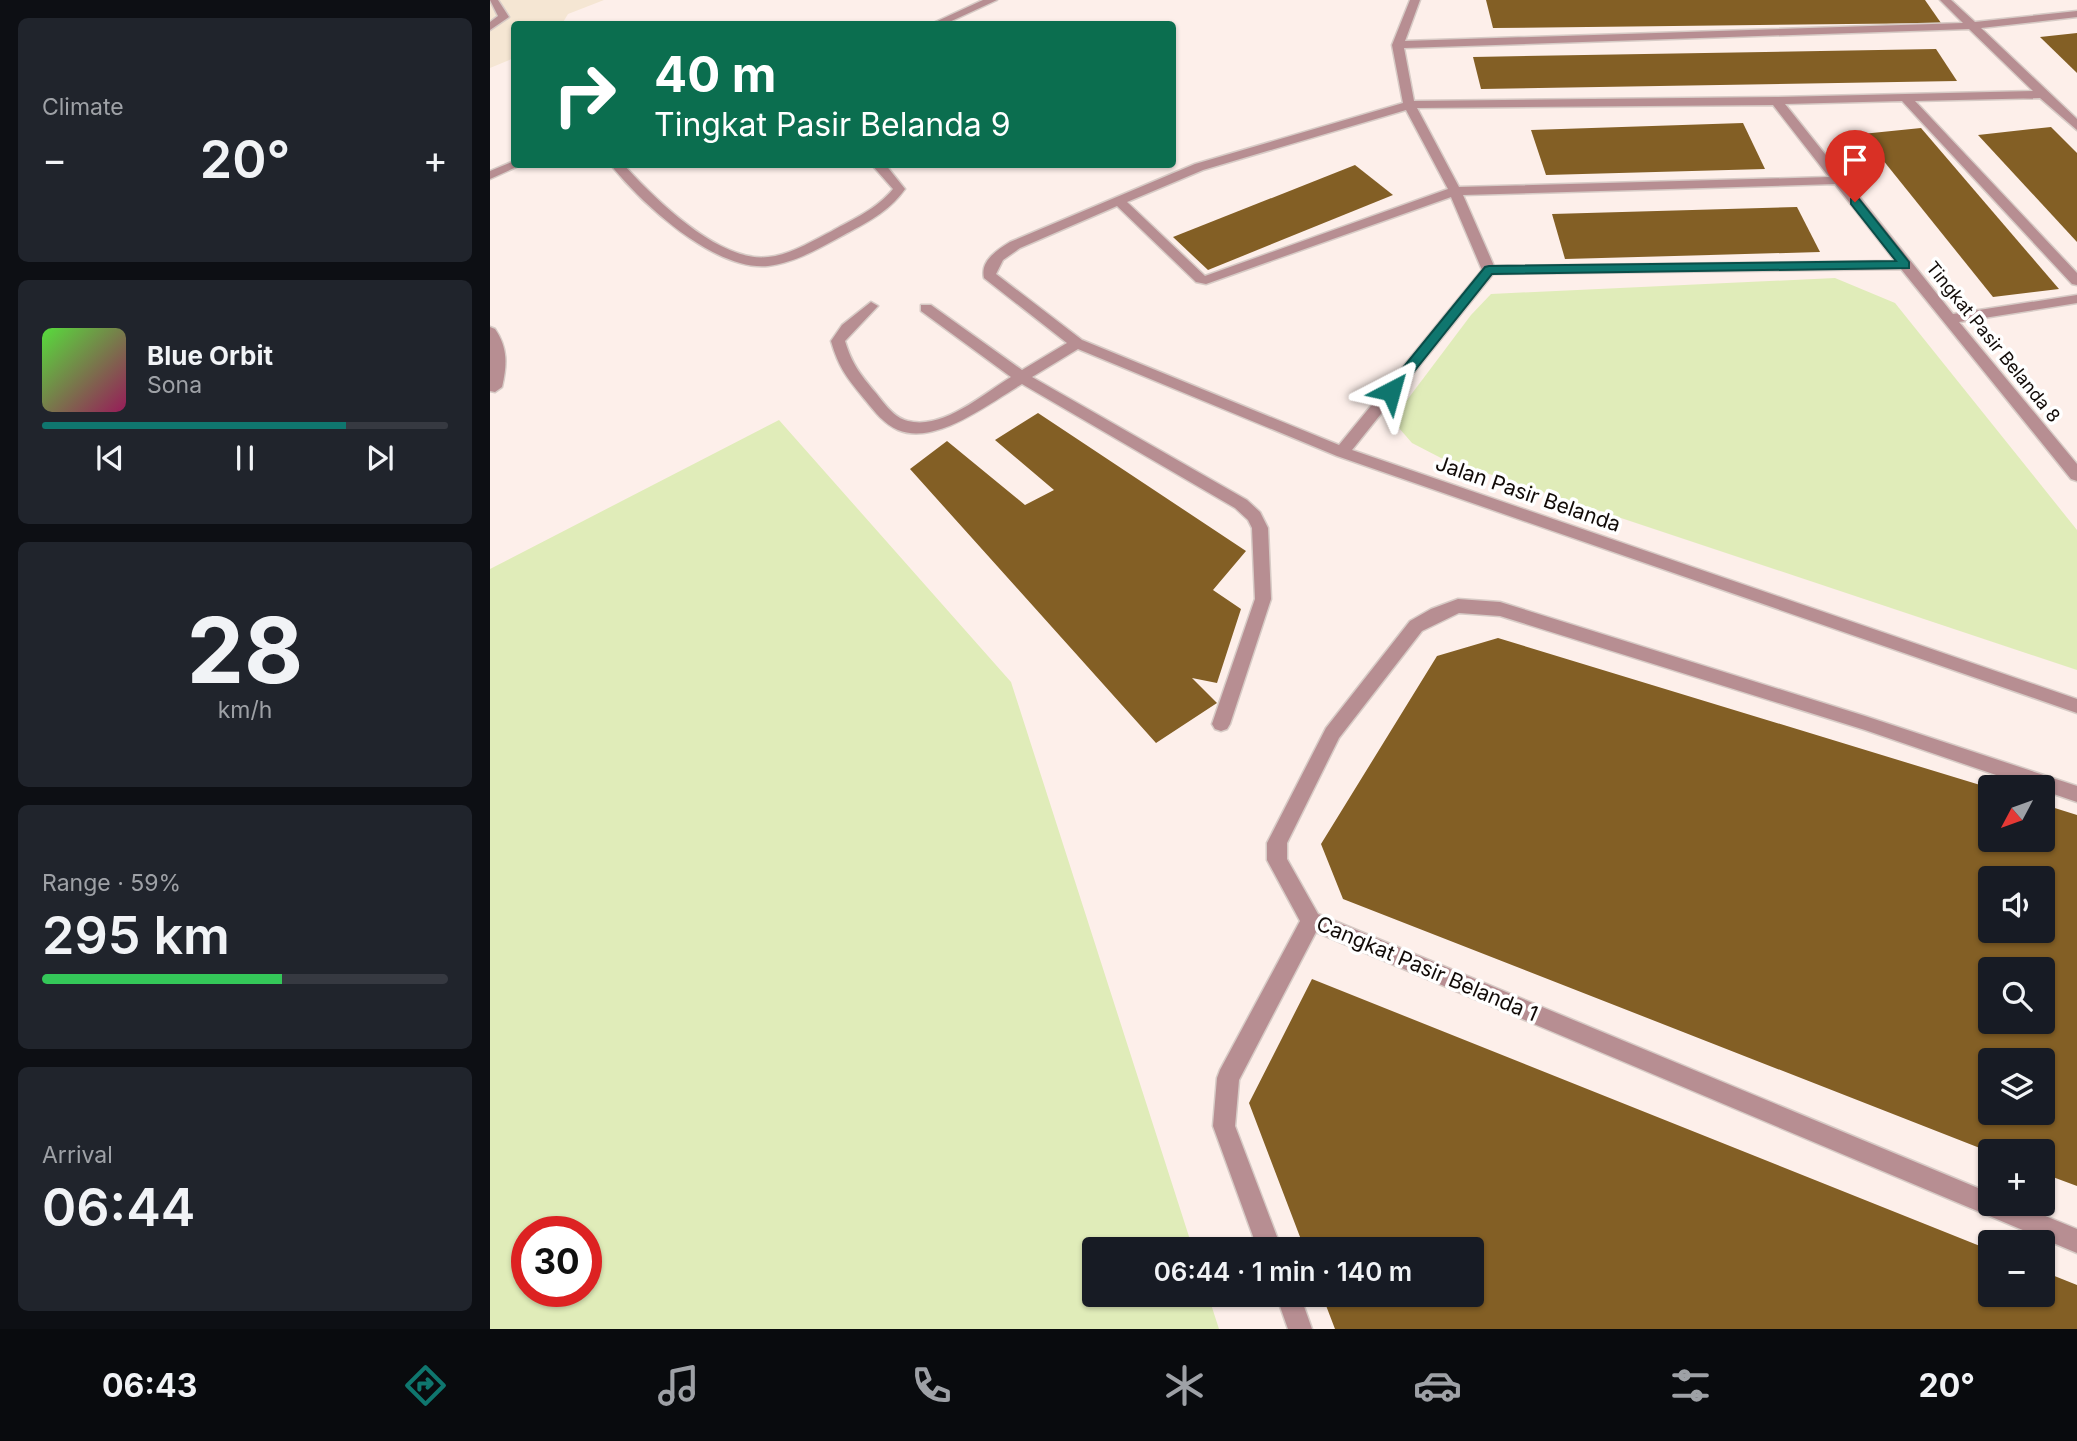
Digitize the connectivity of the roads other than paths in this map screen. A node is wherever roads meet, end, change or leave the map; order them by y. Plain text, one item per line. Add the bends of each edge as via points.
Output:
1 (493, 0) edge
2 (992, 0) edge
3 (1415, 0) edge
4 (1945, 0) edge
5 (2077, 14) edge
6 (944, 21) edge
7 (1972, 26) junction
8 (490, 27) edge
9 (1398, 45) junction
10 (2042, 94) junction
11 (1906, 98) junction
12 (1776, 101) junction
13 (1409, 106) junction
14 (2077, 126) edge
15 (511, 166) edge
16 (620, 168) edge
17 (881, 168) edge
18 (490, 175) edge
19 (1839, 180) junction
20 (1455, 191) junction
21 (1121, 203) junction
22 (1905, 265) junction
23 (1489, 270) junction
24 (2077, 281) edge
25 (2077, 299) edge
26 (871, 306) dead end
27 (926, 308) dead end
28 (1949, 319) junction
29 (490, 332) edge
30 (1077, 343) junction
31 (1023, 378) junction
32 (495, 387) dead end
33 (1342, 452) junction
34 (2077, 475) edge
35 (2077, 706) edge
36 (1221, 724) dead end
37 (2077, 794) edge
38 (1311, 921) junction
39 (1265, 1237) edge
40 (2077, 1241) edge
41 (1292, 1307) edge
42 (1300, 1329) edge

1 - 8 street via 504,17
2 - 6 street
3 - 9 street
4 - 7 street
5 - 7 street
7 - 9 street
7 - 10 street
9 - 13 street
10 - 11 street
10 - 14 street
11 - 12 street
11 - 24 street
12 - 13 street
12 - 19 street, Tingkat Pasir Belanda 8
13 - 20 street
13 - 21 street via 1199,167
15 - 18 street
16 - 17 street via 696,235 722,252 762,263 832,236 891,201 899,189
19 - 20 street
19 - 22 street, Tingkat Pasir Belanda 8
20 - 21 street via 1206,280
20 - 23 street
21 - 30 street, Jalan Pasir Belanda via 1015,245 990,266 989,275
22 - 23 street
22 - 28 street, Tingkat Pasir Belanda 8
23 - 33 street
25 - 28 street
26 - 31 street via 838,341 845,365 885,414 903,426 948,422
27 - 31 street
28 - 34 street, Tingkat Pasir Belanda 8
29 - 32 street via 498,343 500,359
30 - 31 street
30 - 33 street, Jalan Pasir Belanda
31 - 36 street via 1241,504 1254,516 1260,528 1263,599
33 - 35 street, Jalan Pasir Belanda
37 - 38 street, Cangkat Pasir Belanda 1 via 1500,609 1458,607 1416,626 1332,733 1277,843 1277,860
38 - 39 street via 1228,1078 1224,1101 1224,1126
38 - 40 street, Cangkat Pasir Belanda 1
41 - 42 street

